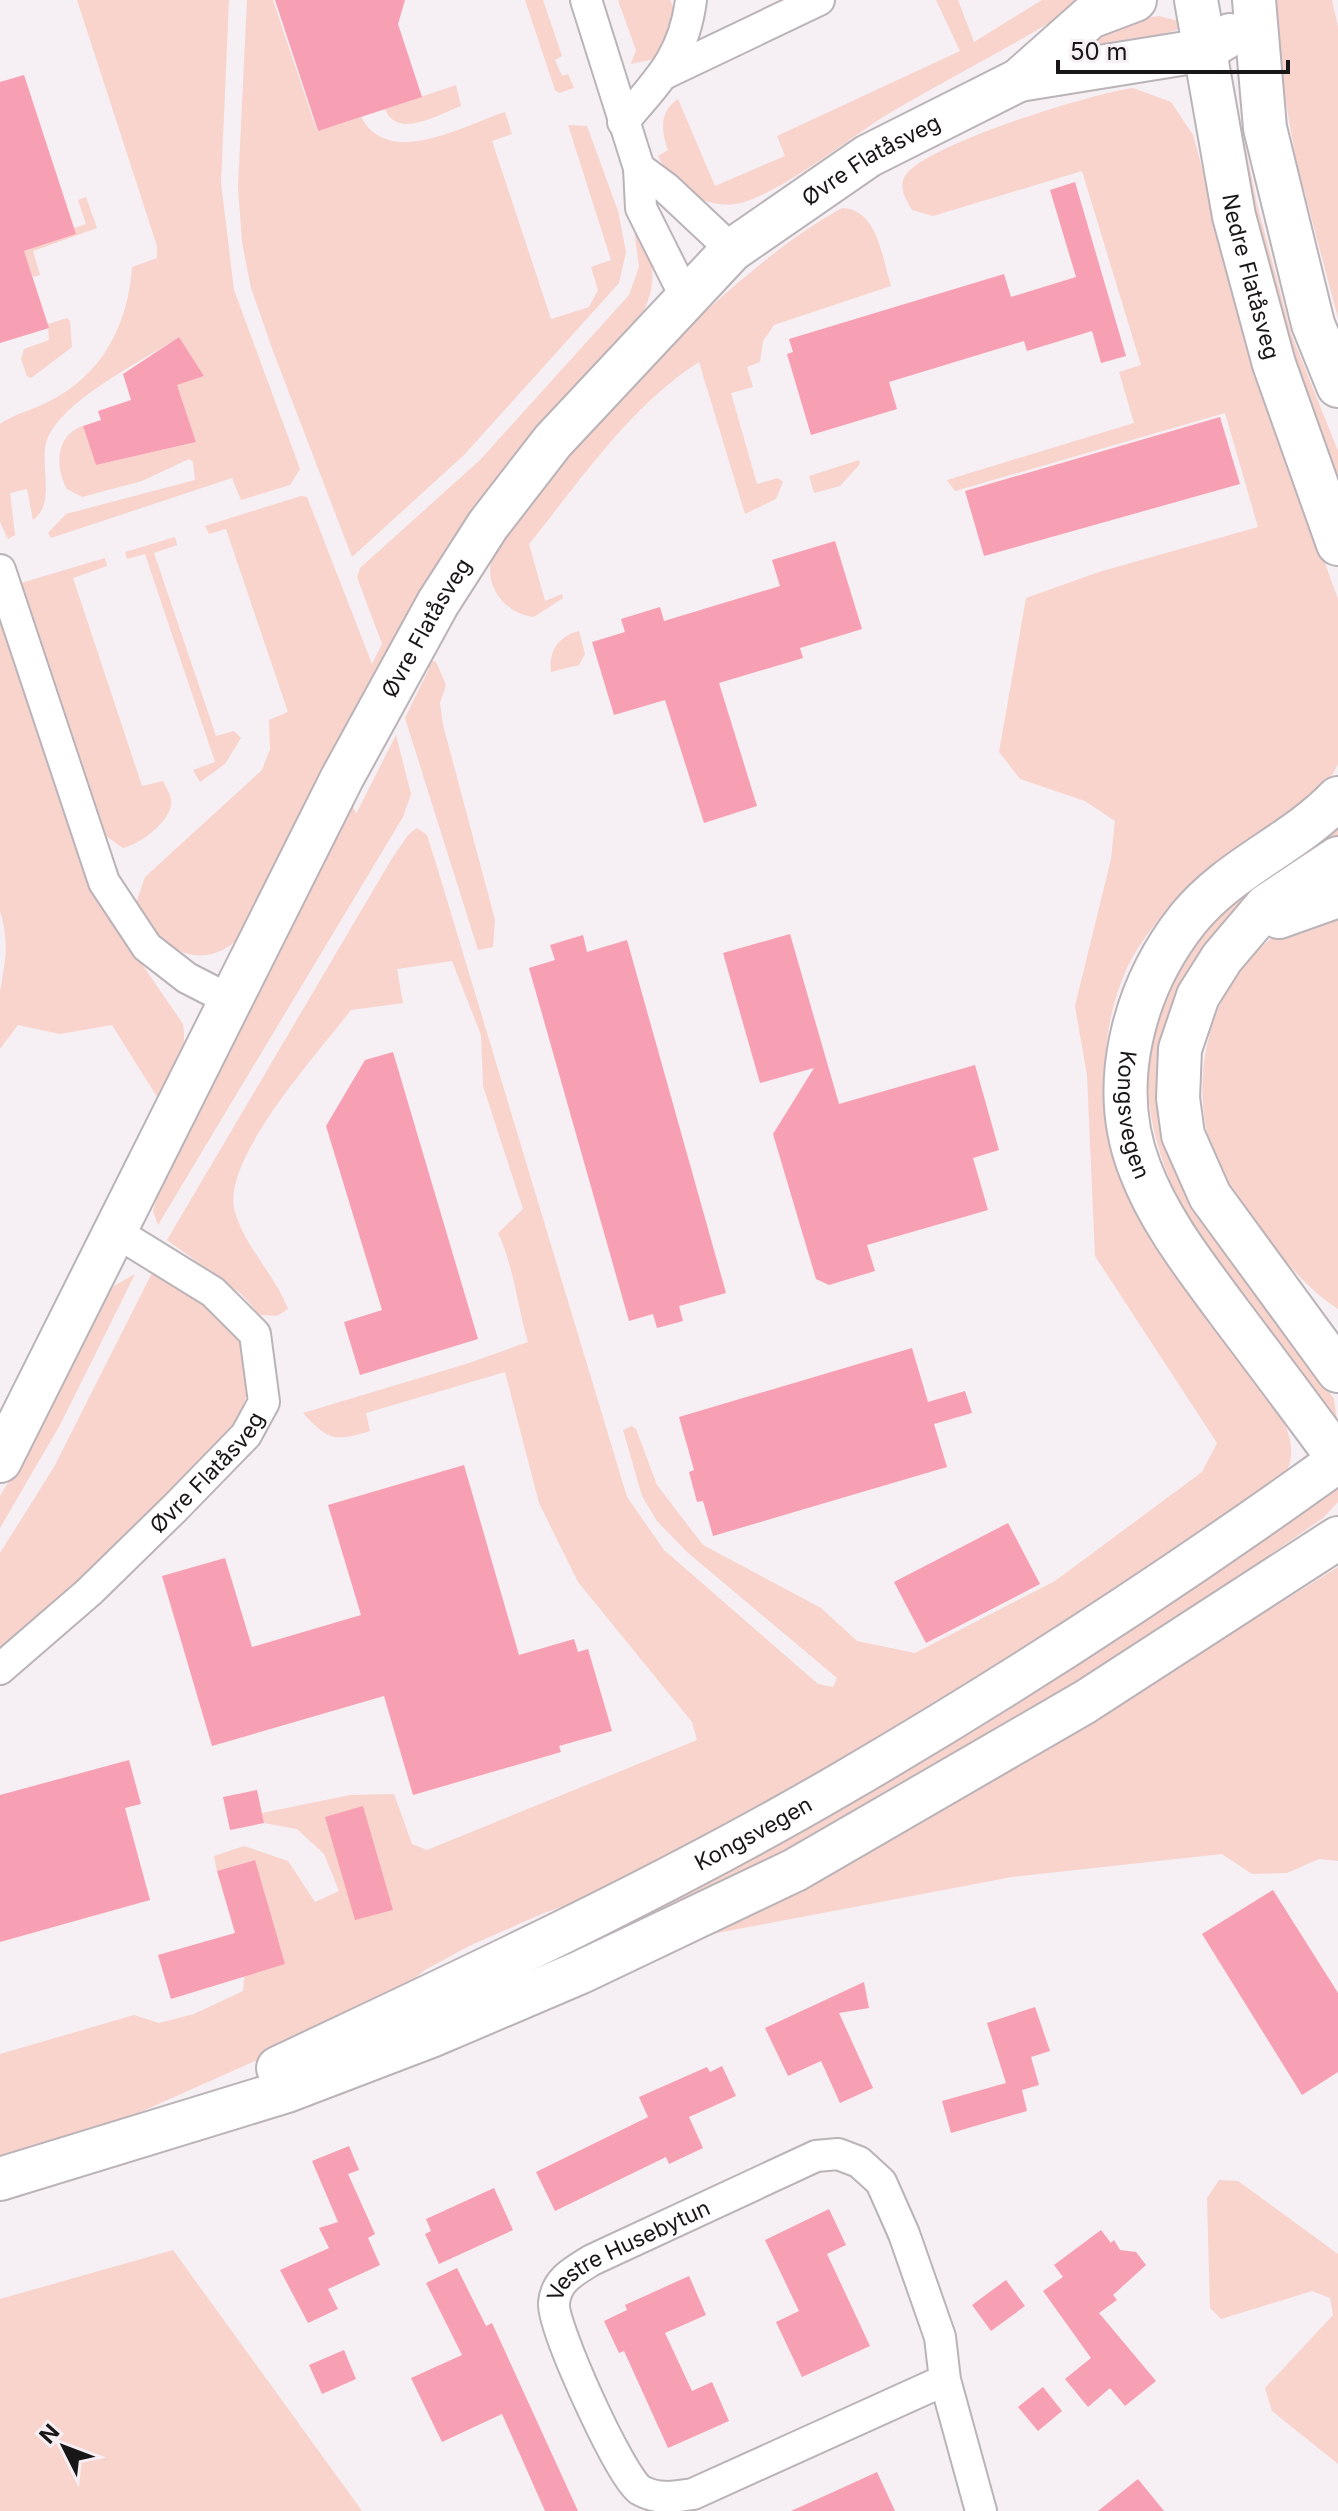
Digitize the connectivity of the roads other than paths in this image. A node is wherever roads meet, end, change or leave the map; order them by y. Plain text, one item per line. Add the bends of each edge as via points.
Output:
1 (586, 0) edge
2 (691, 0) edge
3 (819, 0) edge
4 (1135, 0) edge
5 (1199, 0) edge
6 (1098, 8) edge
7 (1254, 10) edge
8 (1205, 50) junction
9 (664, 74) junction
10 (1019, 80) junction
11 (623, 122) junction
12 (639, 168) junction
13 (732, 250) junction
14 (685, 296) junction
15 (1338, 386) edge
16 (1338, 544) edge
17 (0, 570) edge
18 (1338, 798) edge
19 (1338, 858) edge
20 (1338, 896) edge
21 (1248, 930) junction
22 (232, 1001) junction
23 (116, 1232) junction
24 (1322, 1331) edge
25 (1338, 1371) edge
26 (1338, 1460) edge
27 (0, 1461) edge
28 (1338, 1538) edge
29 (0, 1669) edge
30 (128, 2138) junction
31 (0, 2179) edge
32 (945, 2380) junction
33 (981, 2511) edge

1 - 11 street
2 - 9 street via 687,32
3 - 9 street
4 - 6 street, Øvre Flatåsveg
5 - 7 street
5 - 8 street, Nedre Flatåsveg
6 - 10 street, Øvre Flatåsveg
7 - 8 street, Øvre Flatåsveg
7 - 15 street via 1265,128 1313,324
8 - 10 street, Øvre Flatåsveg
8 - 16 street, Nedre Flatåsveg via 1234,216 1274,364
9 - 11 street
10 - 13 street, Øvre Flatåsveg via 868,156
11 - 12 street
12 - 13 street
12 - 14 street via 641,208
13 - 14 street, Øvre Flatåsveg
14 - 22 street, Øvre Flatåsveg via 553,441 488,525 342,778
17 - 22 street via 104,882 147,947 187,978
18 - 26 street, Kongsvegen via 1320,817 1234,873 1188,919 1150,978 1130,1038 1126,1078 1139,1167 1160,1213
19 - 21 street, Kongsvegen via 1266,906
20 - 21 street
21 - 24 street, Kongsvegen via 1198,996 1180,1049 1183,1135 1210,1196
22 - 23 street, Øvre Flatåsveg
23 - 27 street, Øvre Flatåsveg
23 - 29 street, Øvre Flatåsveg via 213,1292 255,1334 264,1402 246,1435 175,1508
24 - 25 street, Kongsvegen
26 - 30 street, Kongsvegen via 1148,1593 841,1785 534,1947
28 - 30 street, Kongsvegen via 1085,1702 795,1870 581,1972 431,2036 287,2091
30 - 31 street, Kongsvegen
32 - 32 street, Vestre Husebytun via 940,2337 881,2182 859,2162 838,2154 816,2156 592,2260 564,2277 554,2302 557,2329 622,2467 638,2489 663,2499 693,2494
32 - 33 street, Vestre Husebytun

